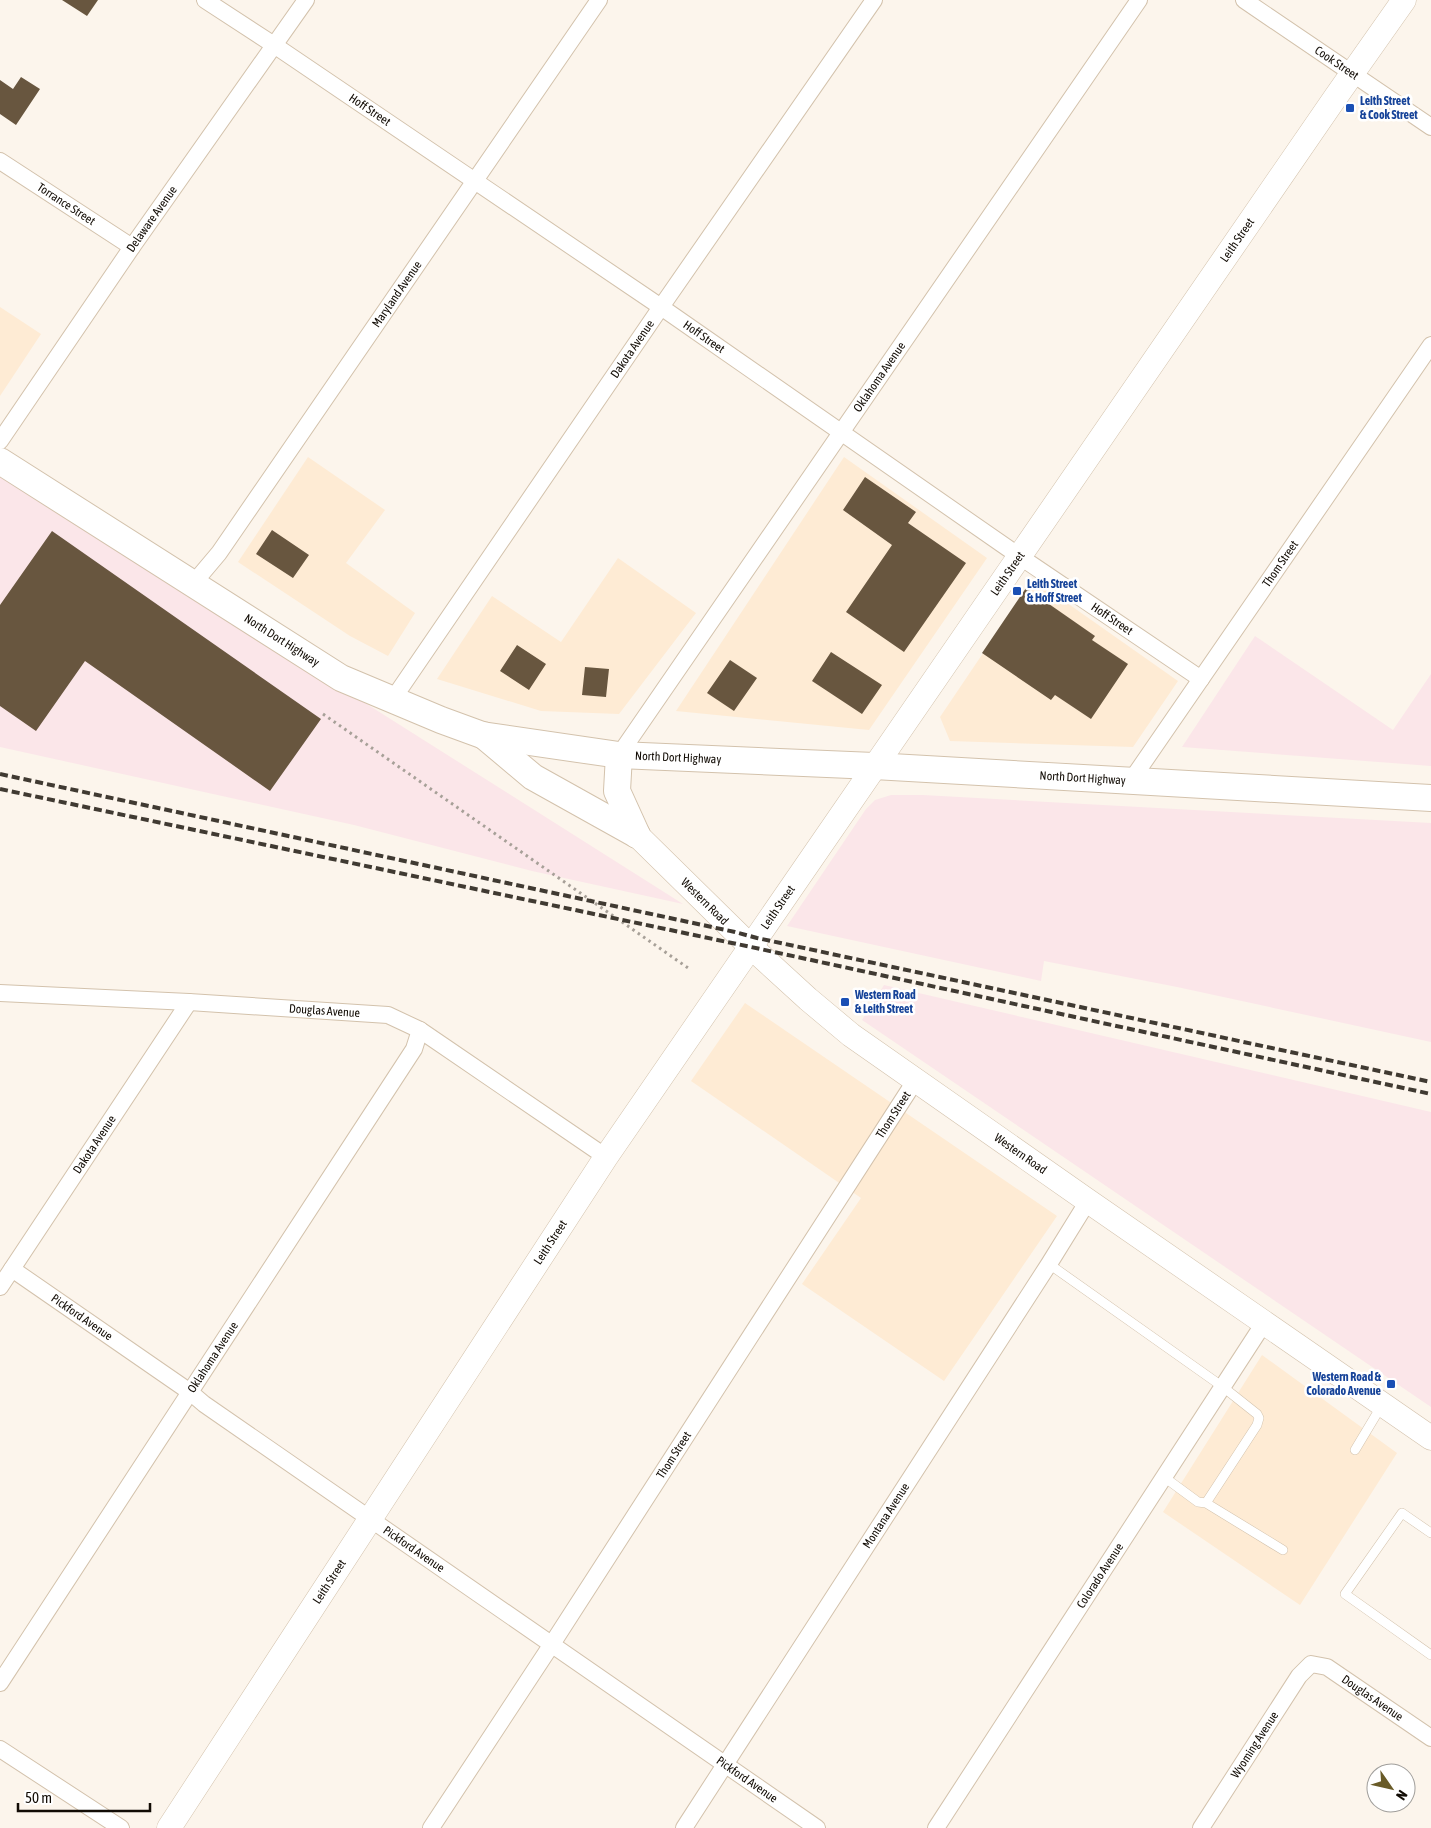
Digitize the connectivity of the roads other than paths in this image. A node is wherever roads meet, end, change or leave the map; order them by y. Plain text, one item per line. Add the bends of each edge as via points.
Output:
1 (205, 0) edge
2 (306, 0) edge
3 (599, 0) edge
4 (874, 0) edge
5 (1139, 0) edge
6 (1244, 0) edge
7 (1404, 0) edge
8 (274, 44) junction
9 (1353, 74) junction
10 (1431, 127) edge
11 (0, 161) edge
12 (474, 182) junction
13 (132, 247) junction
14 (661, 308) junction
15 (1431, 345) edge
16 (841, 432) junction
17 (0, 441) edge
18 (0, 461) edge
19 (1019, 556) junction
20 (192, 585) junction
21 (1200, 679) junction
22 (393, 699) junction
23 (482, 735) junction
24 (619, 755) junction
25 (874, 766) junction
26 (1130, 782) junction
27 (1431, 798) edge
28 (637, 835) junction
29 (751, 947) junction
30 (0, 992) edge
31 (190, 1002) junction
32 (420, 1030) junction
33 (915, 1081) junction
34 (606, 1157) junction
35 (1088, 1202) junction
36 (1049, 1264) junction
37 (12, 1269) junction
38 (0, 1287) edge
39 (1264, 1324) junction
40 (1223, 1388) junction
41 (190, 1392) junction
42 (1382, 1405) junction
43 (1431, 1438) edge
44 (1355, 1450) dead end
45 (1164, 1477) junction
46 (1206, 1503) junction
47 (370, 1520) junction
48 (1431, 1533) edge
49 (1283, 1550) dead end
50 (552, 1644) junction
51 (1431, 1655) edge
52 (1311, 1664) joint
53 (0, 1683) edge
54 (1431, 1738) edge
55 (0, 1749) edge
56 (725, 1764) junction
57 (121, 1828) edge
58 (169, 1828) edge
59 (431, 1828) edge
60 (684, 1828) edge
61 (817, 1828) edge
62 (936, 1828) edge
63 (1201, 1828) edge

1 - 8 street, Hoff Street
2 - 8 street, Delaware Avenue
3 - 12 street, Maryland Avenue
4 - 14 street, Dakota Avenue
5 - 16 street, Oklahoma Avenue
6 - 9 street, Cook Street
7 - 9 street, Leith Street
8 - 12 street, Hoff Street
8 - 13 street, Delaware Avenue
9 - 10 street, Cook Street
9 - 19 street, Leith Street
11 - 13 street, Torrance Street
12 - 14 street, Hoff Street
12 - 20 street, Maryland Avenue via 219,552
13 - 17 street, Delaware Avenue
14 - 16 street, Hoff Street
14 - 22 street, Dakota Avenue
15 - 21 street, Thom Street
16 - 19 street, Hoff Street
16 - 24 street, Oklahoma Avenue
18 - 20 main road, North Dort Highway
19 - 21 street, Hoff Street
19 - 25 street, Leith Street
20 - 22 main road, North Dort Highway via 341,678
21 - 26 street, Thom Street
22 - 23 main road, North Dort Highway
23 - 24 main road, North Dort Highway
23 - 28 main road via 533,777
24 - 25 main road, North Dort Highway
24 - 28 main road via 617,791
25 - 26 main road, North Dort Highway
25 - 29 street, Leith Street
26 - 27 main road, North Dort Highway
28 - 29 street, Western Road
29 - 33 street, Western Road via 829,1018
29 - 34 street, Leith Street
30 - 31 street, Douglas Avenue
31 - 32 street, Douglas Avenue via 388,1015
31 - 37 street, Dakota Avenue
32 - 34 street, Douglas Avenue
32 - 41 street, Oklahoma Avenue via 414,1049
33 - 35 street, Western Road
33 - 50 street, Thom Street
34 - 47 street, Leith Street
35 - 36 street, Montana Avenue
35 - 39 street, Western Road
36 - 40 lane
36 - 56 street, Montana Avenue
37 - 38 street, Dakota Avenue
37 - 41 street, Pickford Avenue
39 - 40 street, Colorado Avenue
39 - 42 street, Western Road
40 - 45 street, Colorado Avenue
40 - 46 lane via 1259,1418
41 - 47 street, Pickford Avenue
41 - 53 street, Oklahoma Avenue
42 - 43 street, Western Road
42 - 44 lane
45 - 46 lane via 1198,1502
45 - 62 street, Colorado Avenue
46 - 49 lane
47 - 50 street, Pickford Avenue
47 - 58 street, Leith Street
48 - 51 lane via 1402,1513 1345,1594
50 - 56 street, Pickford Avenue
50 - 59 street, Thom Street
52 - 54 street, Douglas Avenue via 1327,1667
52 - 63 street, Wyoming Avenue
55 - 57 street
56 - 60 street, Montana Avenue
56 - 61 street, Pickford Avenue

